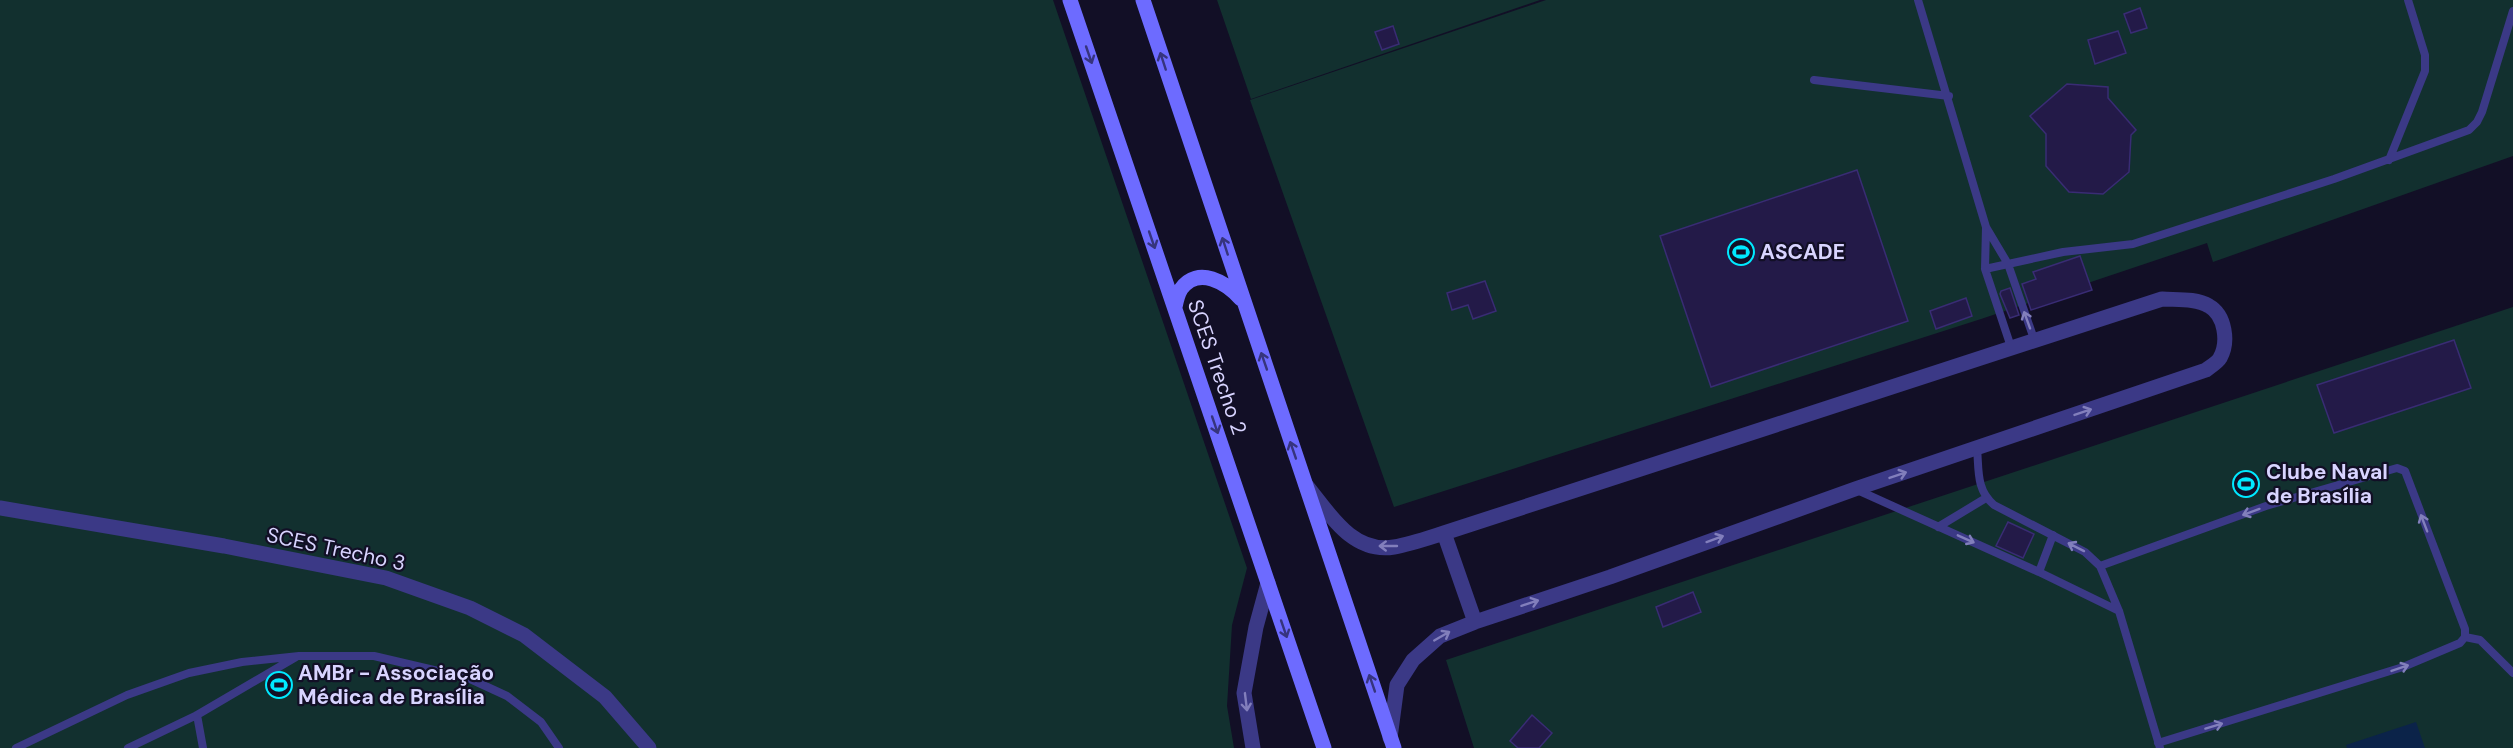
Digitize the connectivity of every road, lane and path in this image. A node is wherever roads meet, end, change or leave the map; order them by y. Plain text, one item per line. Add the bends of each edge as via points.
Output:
1 (1070, 0) edge
2 (1143, 0) edge
3 (1918, 0) edge
4 (2408, 0) edge
5 (2513, 11) edge
6 (1814, 80) dead end
7 (1948, 96) junction
8 (2389, 160) junction
9 (1986, 227) junction
10 (2008, 264) junction
11 (1985, 269) junction
12 (1243, 301) junction
13 (1175, 307) junction
14 (2035, 342) junction
15 (2012, 350) junction
16 (1977, 448) junction
17 (1304, 482) junction
18 (1855, 489) junction
19 (1986, 498) junction
20 (0, 508) edge
21 (1938, 526) junction
22 (1444, 533) junction
23 (2053, 535) junction
24 (2100, 566) junction
25 (2039, 572) junction
26 (1268, 583) junction
27 (2119, 611) junction
28 (1475, 622) junction
29 (2465, 637) junction
30 (299, 656) junction
31 (2513, 673) edge
32 (197, 715) junction
33 (1392, 743) edge
34 (142, 744) edge
35 (2159, 746) edge
36 (16, 748) edge
37 (128, 748) edge
38 (203, 748) edge
39 (559, 748) edge
40 (649, 748) edge
41 (1253, 748) edge
42 (1323, 748) edge

1 -> 13 main road, SCES Trecho 2
12 -> 2 main road
3 - 7 lane
4 - 8 lane via 2425,55 2425,70
5 - 8 lane via 2477,122 2469,130
6 - 7 lane
7 - 9 lane
8 - 10 lane via 2133,244 2063,252
9 - 10 lane
9 - 11 lane
10 - 11 lane
14 -> 10 lane
11 - 15 lane
12 - 13 main road via 1225,284 1205,277 1181,289
17 -> 12 main road
13 -> 26 main road, SCES Trecho 2
14 - 15 street
16 -> 14 street via 2206,370 2220,358 2226,337 2220,318 2210,306 2194,300 2162,299
15 - 22 street
18 -> 16 street
16 - 19 lane via 1979,482
22 -> 17 street via 1392,548 1362,544 1345,532
33 -> 17 main road
18 - 21 lane
28 -> 18 street
19 - 21 lane
19 - 23 lane
20 - 40 street, SCES Trecho 3 via 386,578 470,608 524,635 605,697
21 -> 25 lane
22 - 28 street
24 -> 23 lane via 2085,552
23 - 25 lane
24 - 27 lane
29 -> 24 lane via 2405,471 2397,468 2266,506
25 - 27 lane
26 -> 41 street via 1245,693
26 -> 42 main road, SCES Trecho 2
27 - 35 lane
33 -> 28 street via 1397,685 1413,660 1440,636
29 - 31 lane via 2480,640
35 -> 29 lane via 2403,667 2460,643
30 - 32 lane
30 - 36 lane via 189,673 128,695
30 - 39 lane via 374,656 468,678 507,696 541,722
32 - 34 lane
32 - 38 lane
34 - 37 lane

